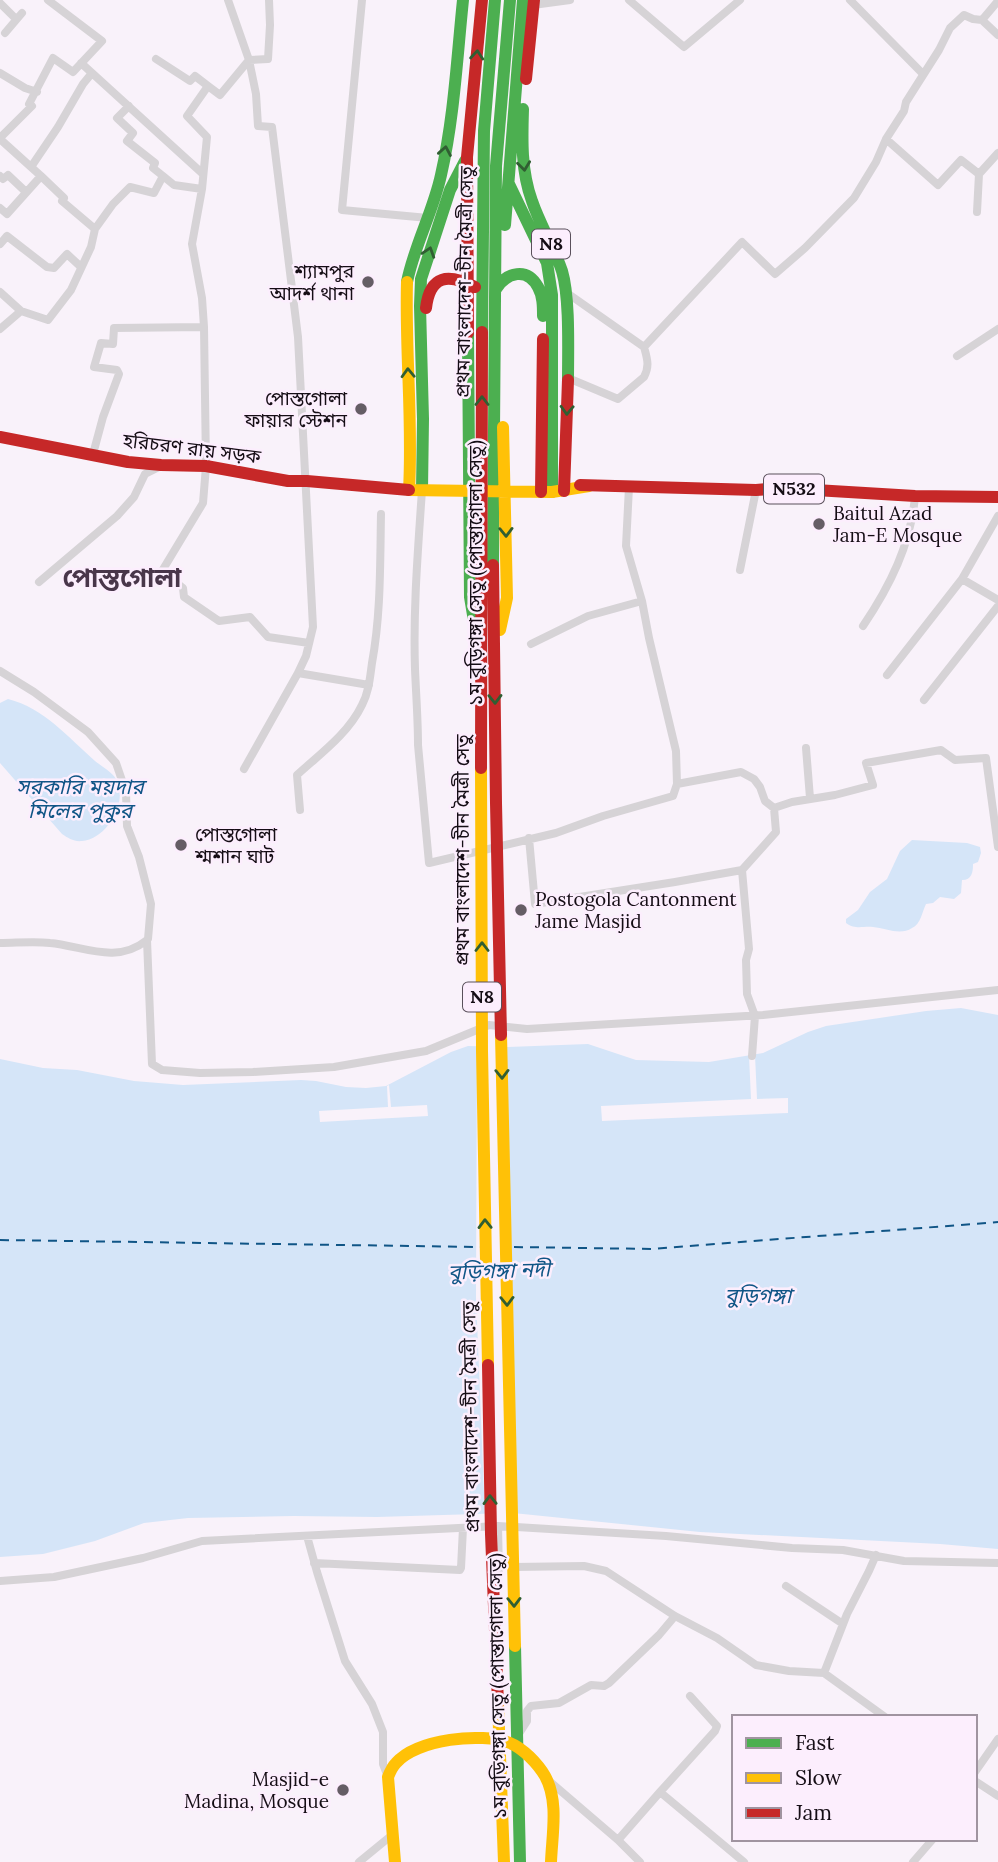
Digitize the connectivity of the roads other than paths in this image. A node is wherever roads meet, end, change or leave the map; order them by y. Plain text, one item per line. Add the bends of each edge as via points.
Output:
1 (48, 0) edge
2 (228, 0) edge
3 (269, 0) edge
4 (362, 0) edge
5 (463, 0) edge
6 (482, 0) edge
7 (495, 0) edge
8 (510, 0) edge
9 (570, 0) edge
10 (629, 0) edge
11 (740, 0) edge
12 (850, 0) edge
13 (998, 1) edge
14 (0, 2) edge
15 (530, 2) edge
16 (982, 20) junction
17 (5, 33) dead end
18 (998, 35) edge
19 (156, 59) dead end
20 (250, 60) junction
21 (81, 63) junction
22 (0, 73) edge
23 (92, 73) junction
24 (923, 74) junction
25 (208, 86) junction
26 (37, 92) junction
27 (129, 106) junction
28 (485, 131) junction
29 (0, 139) edge
30 (886, 139) junction
31 (998, 153) edge
32 (467, 157) junction
33 (496, 166) junction
34 (31, 167) junction
35 (203, 174) junction
36 (979, 174) junction
37 (0, 176) edge
38 (41, 176) junction
39 (163, 176) junction
40 (508, 182) junction
41 (202, 189) junction
42 (26, 192) junction
43 (0, 208) edge
44 (977, 212) dead end
45 (428, 218) junction
46 (95, 229) junction
47 (0, 244) edge
48 (82, 267) junction
49 (499, 288) junction
50 (473, 290) junction
51 (0, 292) edge
52 (566, 293) junction
53 (21, 311) junction
54 (204, 327) junction
55 (0, 329) edge
56 (998, 329) edge
57 (644, 347) junction
58 (957, 356) dead end
59 (568, 378) junction
60 (0, 437) edge
61 (93, 454) junction
62 (161, 465) junction
63 (206, 466) junction
64 (307, 481) junction
65 (421, 486) junction
66 (553, 487) junction
67 (629, 487) junction
68 (756, 490) junction
69 (915, 496) junction
70 (998, 497) edge
71 (381, 514) dead end
72 (998, 516) edge
73 (740, 570) dead end
74 (962, 579) junction
75 (39, 582) dead end
76 (998, 600) edge
77 (642, 601) junction
78 (998, 606) edge
79 (863, 626) dead end
80 (309, 643) junction
81 (531, 644) dead end
82 (0, 671) edge
83 (298, 673) junction
84 (887, 675) dead end
85 (369, 685) junction
86 (924, 700) dead end
87 (806, 748) dead end
88 (244, 769) dead end
89 (677, 783) junction
90 (810, 798) junction
91 (774, 808) junction
92 (300, 810) dead end
93 (528, 838) junction
94 (998, 846) edge
95 (742, 870) junction
96 (146, 940) junction
97 (0, 943) edge
98 (998, 990) edge
99 (755, 1016) junction
100 (752, 1056) dead end
101 (498, 1526) junction
102 (463, 1528) junction
103 (307, 1536) junction
104 (876, 1555) junction
105 (314, 1563) junction
106 (998, 1563) edge
107 (514, 1567) junction
108 (0, 1581) edge
109 (786, 1586) dead end
110 (675, 1616) junction
111 (843, 1624) junction
112 (824, 1673) junction
113 (690, 1696) dead end
114 (882, 1715) edge
115 (998, 1739) edge
116 (507, 1743) junction
117 (977, 1769) edge
118 (388, 1777) junction
119 (546, 1779) junction
120 (977, 1786) edge
121 (660, 1792) junction
122 (998, 1796) edge
123 (392, 1835) junction
124 (618, 1840) junction
125 (931, 1841) edge
126 (359, 1862) edge
127 (395, 1862) edge
128 (504, 1862) edge
129 (520, 1862) edge
130 (551, 1862) edge
131 (640, 1862) edge
132 (744, 1862) edge
133 (913, 1862) edge

1 - 21 street via 102,41
2 - 20 street
3 - 20 street via 268,59
4 - 45 street via 342,210
45 -> 5 main road via 446,148
32 -> 6 main road
7 - 28 main road, N8
8 - 33 main road, N8
9 - 15 street
10 - 11 street via 684,47
12 - 24 street
13 - 16 street
14 - 17 street via 19,16
15 - 40 main road
15 -> 52 main road, N8 via 524,169
16 - 18 street
16 - 24 street via 964,15 958,20
19 - 25 street via 190,81 195,76
20 - 25 street via 220,95
20 - 64 street via 258,126 271,127 298,337
21 - 23 street
21 - 26 street via 72,72 53,58
22 - 26 street
23 - 27 street
23 - 34 street
24 - 30 street
25 - 35 street via 187,116 207,137
26 - 29 street via 32,106
27 - 35 street
27 - 39 street via 117,118 133,133 127,141 155,163 153,168
28 - 32 main road
28 - 50 main road, প্রথম বাংলাদেশ-চীন মৈত্রী সেতু / N8
29 - 34 street
30 - 36 street via 938,185 961,160
30 - 57 street via 854,198 775,274 742,242
31 - 36 street
32 - 50 main road
65 -> 32 main road via 421,279 450,190
33 - 40 main road
33 - 49 main road, ১ম বুড়িগঙ্গা সেতু (পোস্তাগোলা সেতু) / N8
34 - 38 street
35 - 41 street
36 - 44 street
37 - 42 street via 8,175
38 - 42 street
38 - 46 street
39 - 41 street via 174,184
39 - 46 street via 154,193 130,187
40 - 49 main road
40 - 66 main road via 547,263 551,284
41 - 54 street via 192,244
42 - 43 street via 6,214
65 -> 45 main road via 411,452 407,281
46 - 48 street
47 - 48 street via 7,236 47,267 54,268 67,254
48 - 53 street via 48,320
49 - 66 main road via 508,276 526,276 537,285 542,299
49 -> 107 main road, ১ম বুড়িগঙ্গা সেতু (পোস্তাগোলা সেতু) / N8 via 493,477 496,803
50 - 65 main road via 448,277 429,291
128 -> 50 main road, প্রথম বাংলাদেশ-চীন মৈত্রী সেতু / N8 via 491,1534
51 - 53 street
52 - 57 street
52 - 59 main road, N8
53 - 55 street
54 - 61 street via 114,328 113,344 101,343 94,367 119,374
54 - 63 street
56 - 58 street
57 - 59 street via 647,372 618,399
59 -> 66 main road, N8
60 - 61 main road, হরিচরণ রায় সড়ক
61 - 62 main road, হরিচরণ রায় সড়ক
62 - 63 main road, হরিচরণ রায় সড়ক
62 - 75 street via 145,474 117,516
63 - 64 main road, হরিচরণ রায় সড়ক
63 - 80 street via 203,503 162,571 183,588 184,597 219,621 250,617 268,637
64 - 65 main road, হরিচরণ রায় সড়ক
64 - 80 street via 313,627
65 - 66 main road, N532
65 - 93 street via 415,668 429,863
66 - 67 main road, N532
67 - 68 main road, N532
67 - 77 street via 626,546
68 - 69 main road, N532
68 - 73 street
69 - 70 main road, N532
69 - 79 street via 901,558
71 - 85 street via 380,593
72 - 74 street
74 - 76 street
74 - 84 street
77 - 81 street via 588,616
77 - 89 street via 676,751
78 - 86 street
80 - 83 street
82 - 96 street via 88,732 116,763 125,792 127,826 151,904
83 - 85 street
83 - 88 street
85 - 92 street via 349,725 297,775
87 - 90 street
89 - 91 street via 741,772 754,779
89 - 93 street via 673,796
90 - 91 street
90 - 94 street via 873,785 866,763 941,750 955,760 986,758
91 - 95 street via 776,832
93 - 95 street via 535,904
95 - 99 street via 749,949 747,994
96 - 97 street via 138,948 112,954 51,943
96 - 99 street via 152,1064 162,1070 200,1073 334,1067 426,1051 489,1026 527,1029
98 - 99 street
99 - 100 street
101 - 102 street
101 - 104 street via 666,1535
101 - 116 street
102 - 103 street
102 - 105 street via 460,1570
103 - 105 street
103 - 108 street via 202,1541 54,1577
104 - 106 street via 904,1561
104 - 111 street
105 - 118 street via 345,1661 372,1704 383,1732 383,1764
107 - 110 street via 584,1566 606,1571
107 -> 129 main road, ১ম বুড়িগঙ্গা সেতু (পোস্তাগোলা সেতু) / N8
109 - 111 street
110 - 112 street via 756,1665
110 - 116 street via 609,1683 591,1685 559,1703 531,1706 524,1727
111 - 112 street
112 - 114 street
113 - 121 street via 717,1726
115 - 117 street
116 - 118 main road via 461,1739 437,1743 400,1759
116 - 119 main road via 528,1757
118 - 123 main road
119 - 124 street
119 - 130 main road via 552,1808
120 - 122 street
121 - 124 street
121 - 132 street
123 - 126 street
123 - 127 main road
124 - 131 street
125 - 133 street

